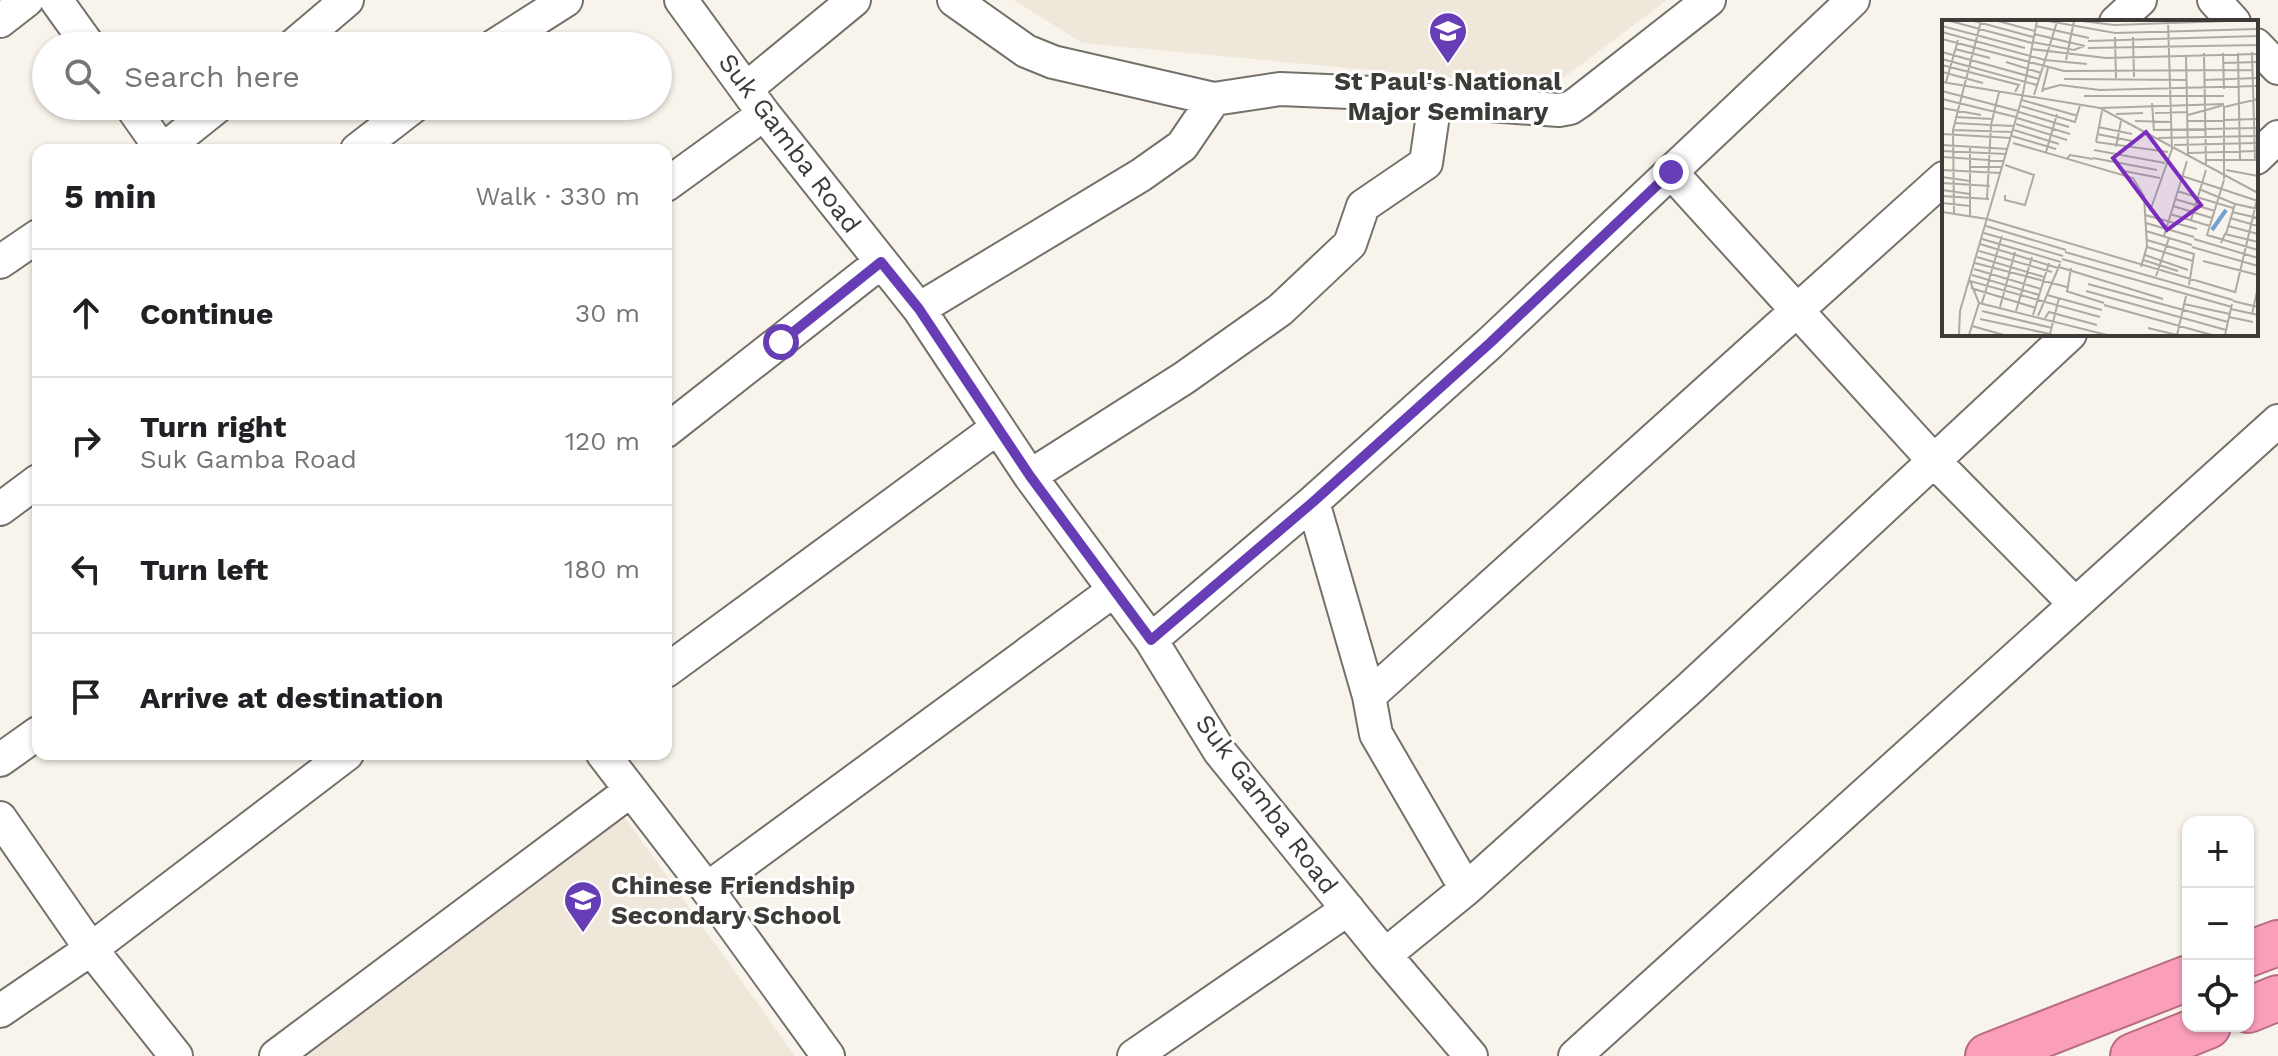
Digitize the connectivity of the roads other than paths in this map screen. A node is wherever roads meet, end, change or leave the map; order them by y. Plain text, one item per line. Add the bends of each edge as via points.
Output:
1 (27, 0) edge
2 (56, 0) edge
3 (347, 0) edge
4 (566, 0) edge
5 (681, 0) edge
6 (854, 0) edge
7 (954, 0) edge
8 (1709, 0) edge
9 (1853, 0) edge
10 (2140, 0) edge
11 (2214, 0) edge
12 (2118, 20) edge
13 (2232, 20) edge
14 (0, 21) edge
15 (79, 32) edge
16 (309, 32) edge
17 (516, 32) edge
18 (2258, 47) edge
19 (2278, 68) edge
20 (1214, 99) junction
21 (756, 101) junction
22 (1435, 101) junction
23 (141, 120) edge
24 (200, 120) edge
25 (396, 120) edge
26 (2278, 137) edge
27 (158, 144) edge
28 (170, 144) edge
29 (365, 144) edge
30 (2258, 156) edge
31 (1671, 172) junction
32 (672, 179) edge
33 (1942, 180) edge
34 (32, 240) edge
35 (0, 262) edge
36 (881, 262) junction
37 (919, 309) junction
38 (1796, 312) junction
39 (2068, 336) edge
40 (2278, 421) edge
41 (672, 426) edge
42 (997, 428) junction
43 (1935, 462) junction
44 (1030, 476) junction
45 (32, 485) edge
46 (1313, 502) junction
47 (0, 509) edge
48 (1113, 591) junction
49 (2075, 604) junction
50 (1151, 640) junction
51 (672, 667) edge
52 (1369, 696) junction
53 (32, 737) edge
54 (0, 760) edge
55 (339, 760) edge
56 (607, 760) edge
57 (630, 791) junction
58 (0, 818) edge
59 (707, 889) junction
60 (1466, 889) junction
61 (1348, 909) junction
62 (2278, 943) edge
63 (91, 949) junction
64 (2254, 952) edge
65 (1385, 955) junction
66 (2182, 980) edge
67 (2278, 998) edge
68 (2254, 1008) edge
69 (0, 1011) edge
70 (2193, 1032) edge
71 (176, 1056) edge
72 (276, 1056) edge
73 (828, 1056) edge
74 (1134, 1056) edge
75 (1471, 1056) edge
76 (1575, 1056) edge
77 (1988, 1056) edge
78 (2133, 1056) edge

1 - 14 street
2 - 15 street
3 - 16 street
4 - 17 street
5 - 21 street, Suk Gamba Road
6 - 21 street
7 - 20 street via 1026,51 1053,62
8 - 22 street via 1570,108
9 - 31 street
10 - 12 street
11 - 13 street
18 - 19 street
20 - 22 street via 1280,89
20 - 37 street via 1182,146
21 - 32 street
21 - 36 street, Suk Gamba Road
22 - 44 street via 1426,163 1363,206 1350,244 1280,310
23 - 27 street
24 - 28 street
25 - 29 street
26 - 30 street
31 - 38 street
31 - 46 street
33 - 38 street
34 - 35 street
36 - 37 street, Suk Gamba Road
36 - 41 street
37 - 42 street, Suk Gamba Road
38 - 43 street
38 - 52 street
39 - 43 street
40 - 49 street
42 - 44 street, Suk Gamba Road
42 - 51 street
43 - 49 street
43 - 60 street
44 - 48 street, Suk Gamba Road
45 - 47 street
46 - 50 street
46 - 52 street
48 - 50 street, Suk Gamba Road
48 - 59 street
49 - 76 street
50 - 61 street, Suk Gamba Road via 1220,752
52 - 60 street via 1376,734
53 - 54 street
55 - 63 street
56 - 57 street
57 - 59 street
57 - 72 street
58 - 63 street
59 - 73 street
60 - 65 street
61 - 65 street, Suk Gamba Road
61 - 74 street
62 - 64 highway
63 - 69 street
63 - 71 street
65 - 75 street, Suk Gamba Road
66 - 77 highway
67 - 68 highway
70 - 78 highway

